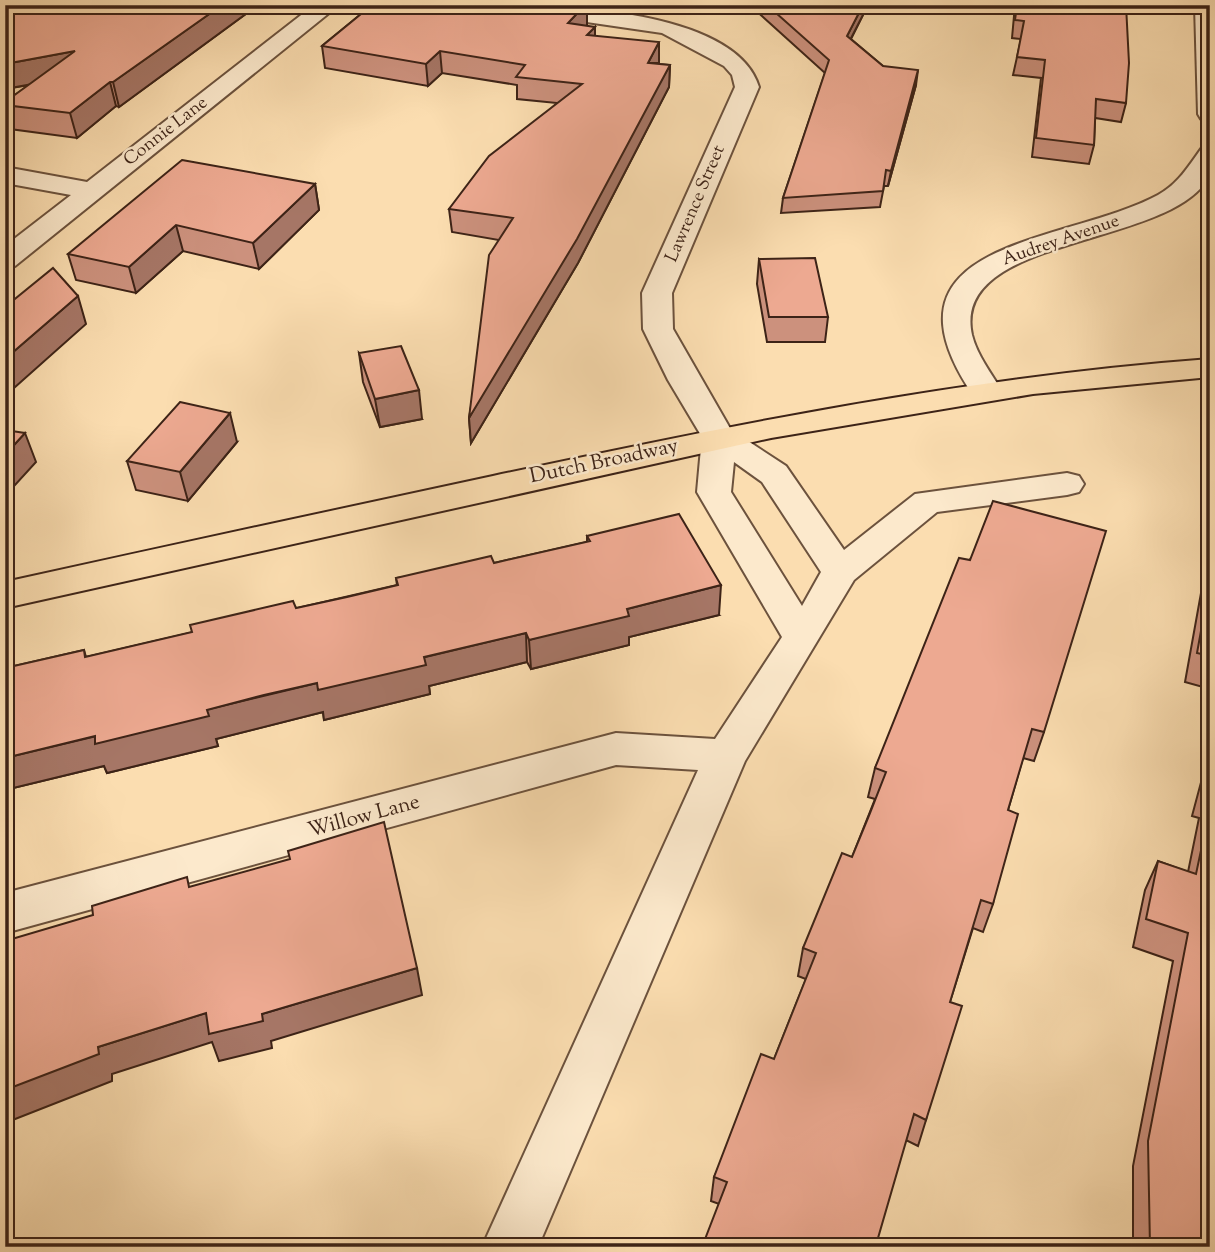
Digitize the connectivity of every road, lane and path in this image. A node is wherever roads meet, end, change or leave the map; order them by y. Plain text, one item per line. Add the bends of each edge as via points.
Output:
1 (328, 5) edge
2 (510, 5) edge
3 (1206, 5) edge
4 (676, 16) edge
5 (1210, 114) edge
6 (1210, 154) edge
7 (5, 175) edge
8 (92, 191) junction
9 (5, 260) edge
10 (1210, 368) edge
11 (986, 391) junction
12 (719, 437) junction
13 (1067, 484) dead end
14 (840, 572) junction
15 (5, 595) edge
16 (803, 638) junction
17 (726, 756) junction
18 (5, 913) edge
19 (510, 1247) edge

1 - 8 street, Connie Lane
2 - 4 street
3 - 5 street
4 - 12 street, Lawrence Street via 732,61 747,87 655,305 658,329 669,353
6 - 11 street, Audrey Avenue via 1198,176 1169,200 1017,253 991,265 974,280 962,295 956,331
7 - 8 street
8 - 9 street, Connie Lane
10 - 11 main road, Dutch Broadway
11 - 12 main road, Dutch Broadway
12 - 14 street via 774,474
12 - 15 main road, Dutch Broadway
12 - 16 street via 714,492
13 - 14 street via 926,502
14 - 16 street
16 - 17 street
17 - 18 street, Willow Lane via 616,749
17 - 19 street

